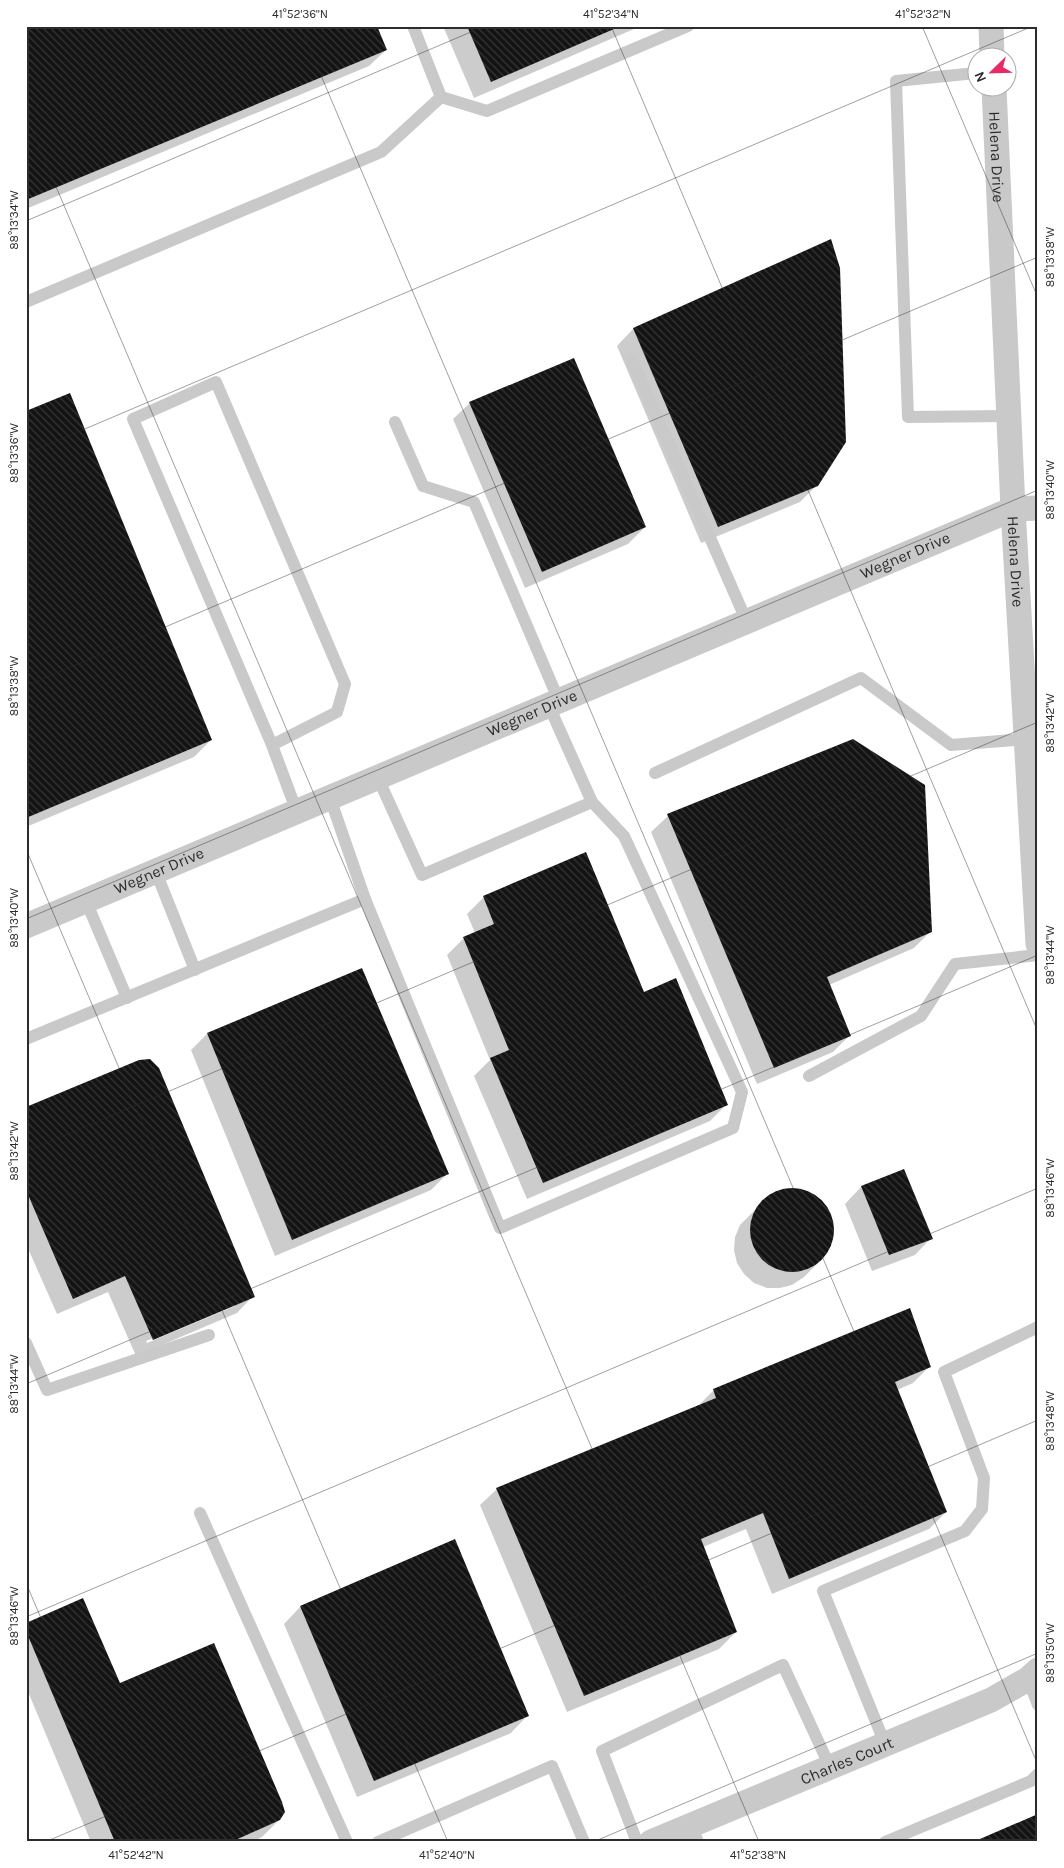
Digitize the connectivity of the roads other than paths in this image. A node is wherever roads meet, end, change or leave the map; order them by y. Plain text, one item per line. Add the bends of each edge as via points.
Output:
1 (413, 26) edge
2 (688, 26) edge
3 (991, 26) edge
4 (992, 48) edge
5 (966, 74) edge
6 (441, 96) junction
7 (994, 98) edge
8 (26, 302) edge
9 (632, 360) dead end
10 (1009, 416) junction
11 (395, 422) dead end
12 (1038, 508) edge
13 (1013, 509) junction
14 (747, 622) junction
15 (554, 703) junction
16 (1026, 740) junction
17 (272, 745) junction
18 (655, 772) dead end
19 (378, 778) junction
20 (330, 798) junction
21 (592, 802) junction
22 (297, 812) junction
23 (156, 872) junction
24 (365, 899) junction
25 (86, 901) junction
26 (26, 926) edge
27 (1038, 944) edge
28 (1038, 955) edge
29 (195, 970) junction
30 (127, 998) junction
31 (26, 1039) edge
32 (809, 1076) dead end
33 (1038, 1327) edge
34 (209, 1335) dead end
35 (26, 1343) edge
36 (200, 1513) dead end
37 (1033, 1674) edge
38 (1038, 1705) edge
39 (885, 1744) junction
40 (830, 1768) junction
41 (1038, 1774) edge
42 (695, 1833) edge
43 (348, 1842) edge
44 (378, 1842) edge
45 (584, 1842) edge
46 (637, 1842) edge
47 (651, 1842) edge
48 (885, 1842) edge

1 - 6 lane
2 - 6 lane via 487,111
3 - 4 street
5 - 10 lane via 896,81 908,417
6 - 8 lane via 381,152
7 - 10 street, Helena Drive
9 - 14 lane
10 - 13 street, Helena Drive
11 - 15 lane via 423,486 474,502
12 - 13 street, Wegner Drive
13 - 14 street, Wegner Drive
13 - 16 street, Helena Drive
14 - 15 street, Wegner Drive
15 - 19 street, Wegner Drive
15 - 21 lane
16 - 18 lane via 951,744 862,678
16 - 27 street, Helena Drive
17 - 17 lane via 337,712 345,684 216,382 133,419
17 - 22 lane
19 - 20 street, Wegner Drive
19 - 21 lane via 422,875
20 - 22 street, Wegner Drive
20 - 24 lane
21 - 24 lane via 624,836 742,1092 734,1128 698,1144 500,1228
22 - 23 street, Wegner Drive
23 - 25 street, Wegner Drive
23 - 29 lane
24 - 29 lane
25 - 26 street, Wegner Drive
25 - 30 lane
28 - 32 lane via 955,964 921,1016
29 - 30 lane
30 - 31 lane
33 - 39 lane via 944,1372 984,1478 982,1509 965,1530 824,1591
34 - 35 lane via 47,1390
36 - 43 lane
37 - 38 lane
37 - 39 street, Charles Court via 991,1700
39 - 40 street, Charles Court
40 - 42 street, Charles Court
40 - 46 lane via 782,1665 602,1751
41 - 48 lane via 1031,1781
42 - 47 street, Charles Court
44 - 45 lane via 552,1766

